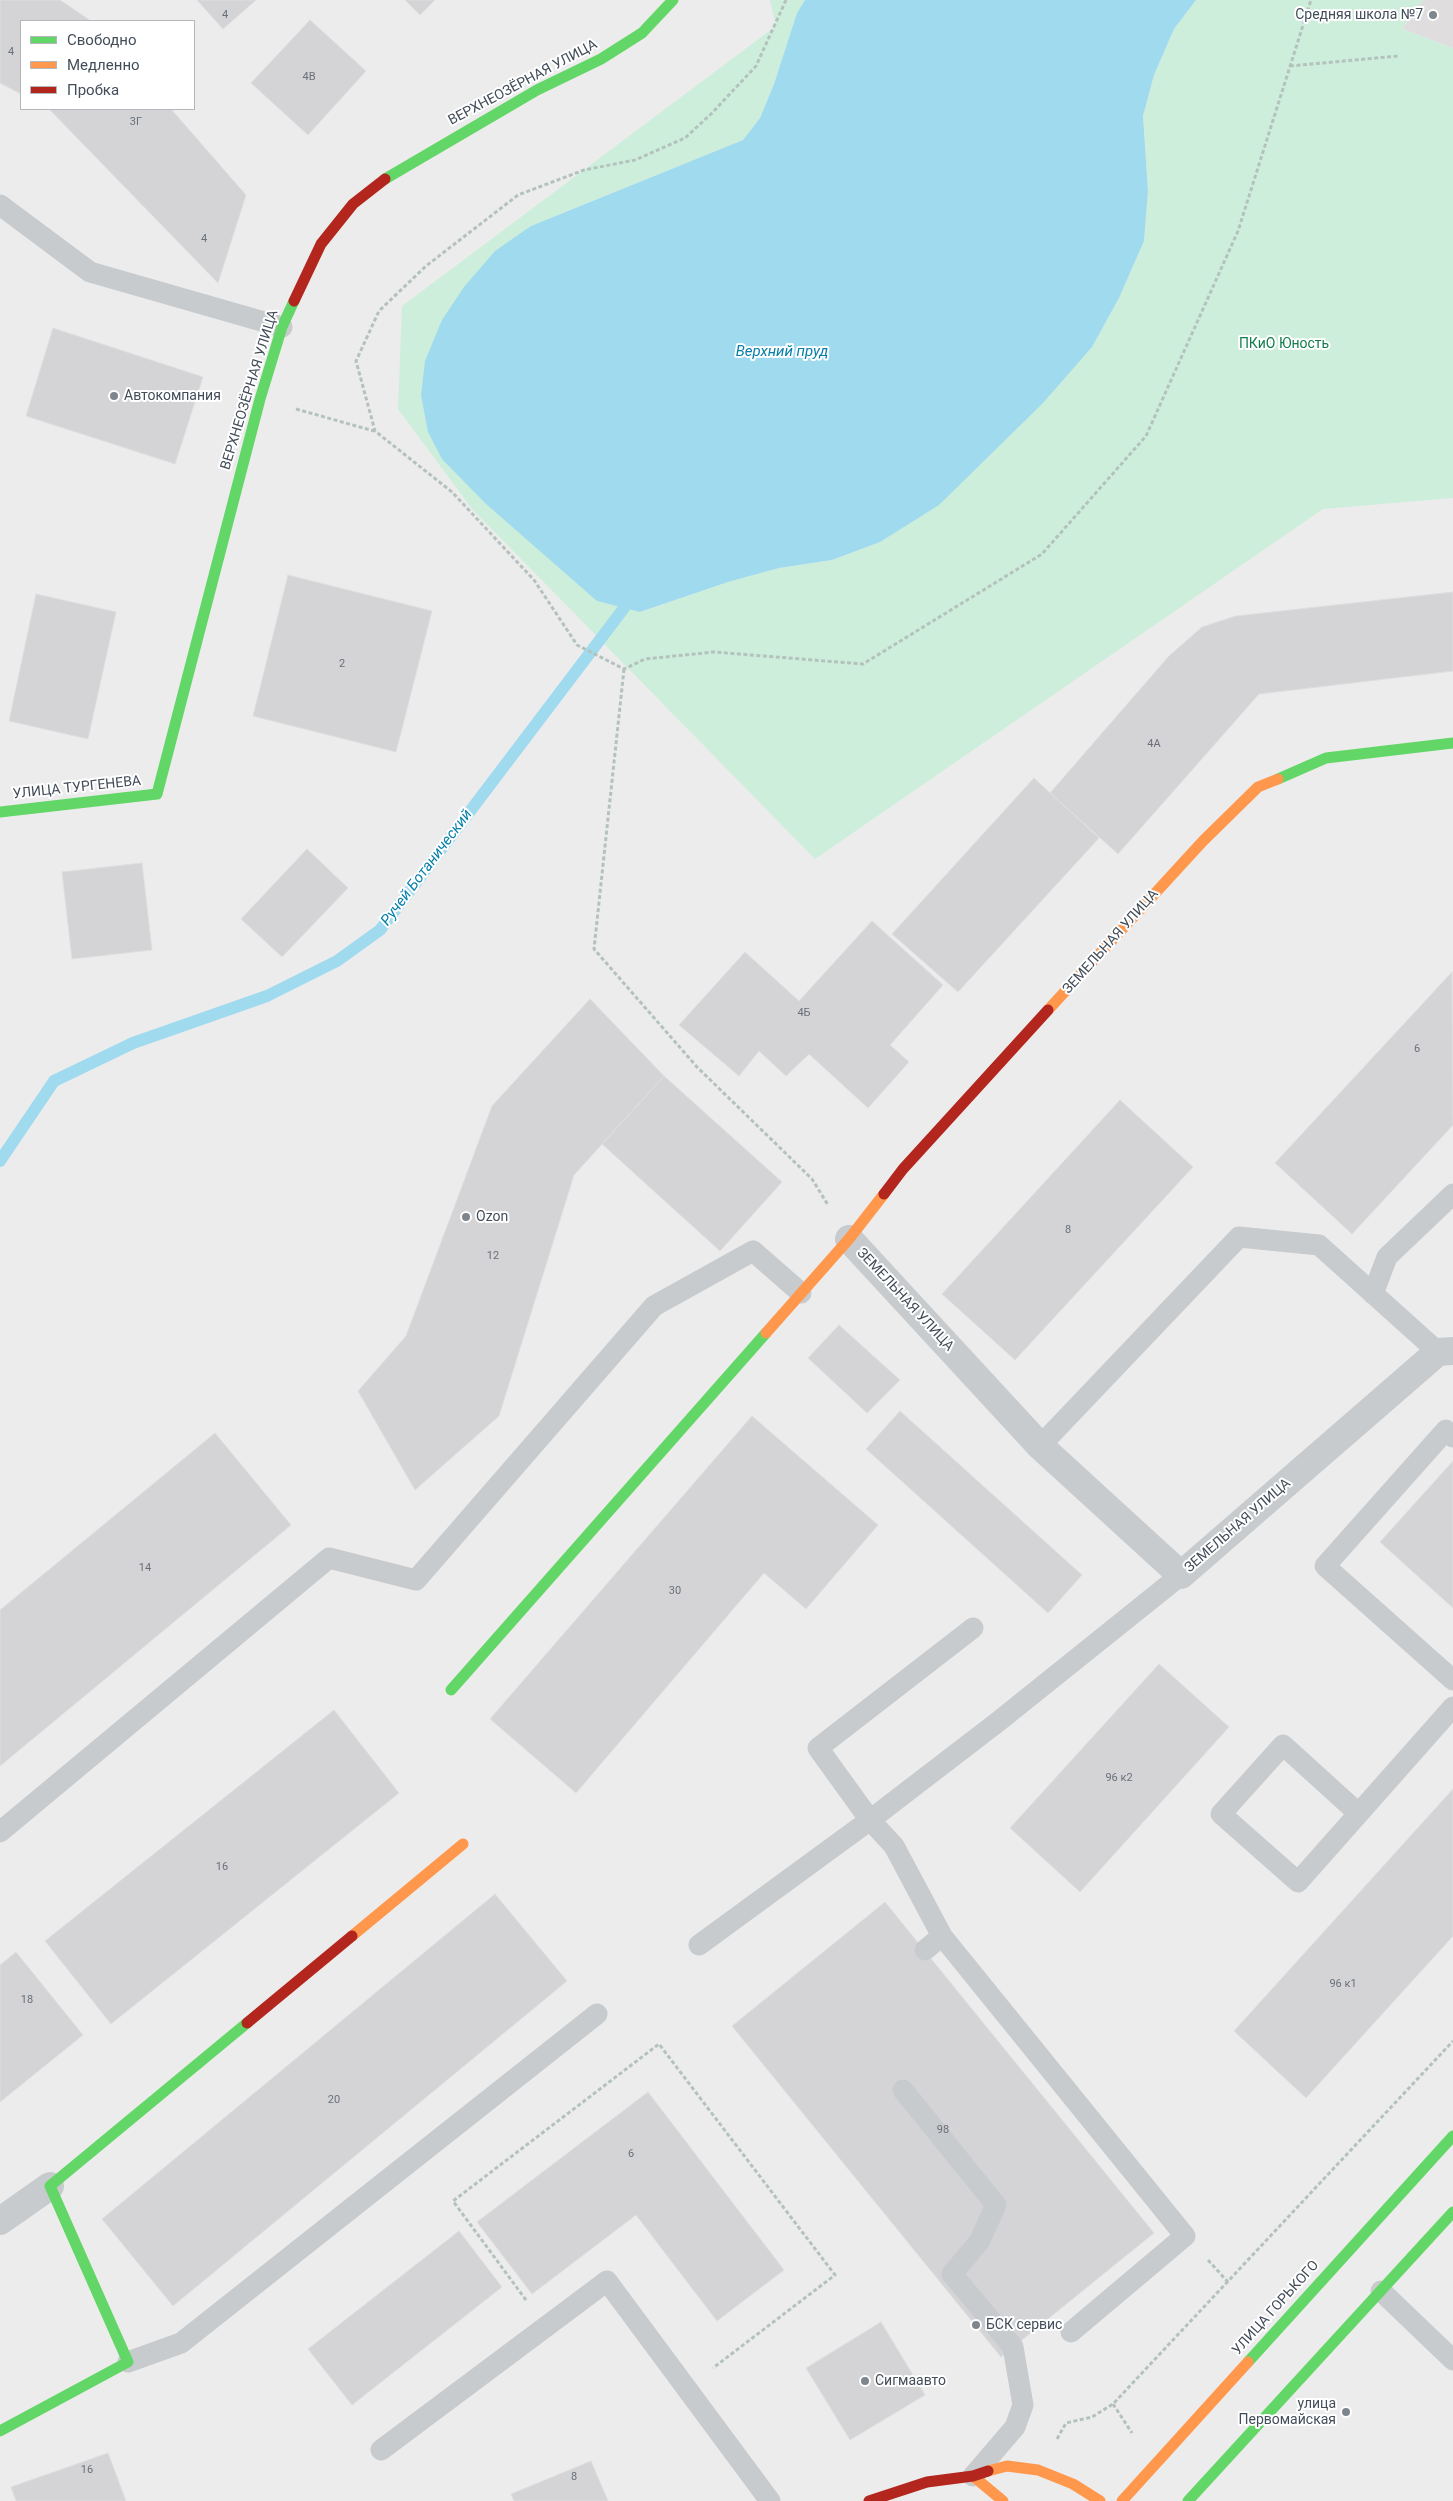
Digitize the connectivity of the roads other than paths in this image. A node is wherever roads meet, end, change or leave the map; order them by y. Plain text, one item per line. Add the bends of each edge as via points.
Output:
1 (673, 0) edge
2 (0, 205) edge
3 (282, 326) junction
4 (1453, 743) edge
5 (157, 794) joint
6 (0, 812) edge
7 (1453, 1194) edge
8 (849, 1239) junction
9 (801, 1292) junction
10 (1373, 1294) junction
11 (1446, 1351) edge
12 (1453, 1437) edge
13 (1040, 1446) junction
14 (1181, 1575) junction
15 (973, 1628) dead end
16 (1453, 1680) edge
17 (451, 1690) dead end
18 (1453, 1707) edge
19 (1358, 1813) junction
20 (870, 1820) junction
21 (0, 1832) edge
22 (463, 1844) dead end
23 (942, 1936) junction
24 (699, 1945) dead end
25 (925, 1950) dead end
26 (597, 2014) dead end
27 (903, 2090) dead end
28 (1453, 2136) edge
29 (50, 2186) junction
30 (1453, 2212) edge
31 (0, 2221) edge
32 (1381, 2291) junction
33 (1071, 2332) dead end
34 (1453, 2360) edge
35 (128, 2362) junction
36 (0, 2431) edge
37 (381, 2450) dead end
38 (973, 2476) junction
39 (770, 2501) edge
40 (869, 2501) edge
41 (1003, 2501) edge
42 (1100, 2501) edge
43 (1122, 2501) edge
44 (1188, 2501) edge

1 - 3 street, ВЕРХНЕОЗЁРНАЯ УЛИЦА via 642,33 450,139 395,172 353,204 320,244
2 - 3 lane via 90,272
3 - 5 street, ВЕРХНЕОЗЁРНАЯ УЛИЦА
4 - 8 street, ЗЕМЕЛЬНАЯ УЛИЦА via 1326,758 1258,787 1203,841 903,1169
5 - 6 street, УЛИЦА ТУРГЕНЕВА
7 - 10 lane via 1386,1256
8 - 9 street
8 - 13 street, ЗЕМЕЛЬНАЯ УЛИЦА
9 - 17 street
9 - 21 lane via 752,1251 654,1306 416,1580 330,1558
10 - 11 lane
10 - 13 lane via 1320,1245 1239,1237
11 - 14 street, ЗЕМЕЛЬНАЯ УЛИЦА
12 - 16 lane via 1446,1430 1325,1566
13 - 14 street, ЗЕМЕЛЬНАЯ УЛИЦА
14 - 20 lane
15 - 20 lane via 818,1748
18 - 19 lane
19 - 19 lane via 1298,1882 1221,1814 1283,1745
20 - 23 lane via 894,1846
20 - 24 lane
22 - 29 street
23 - 25 lane
23 - 33 lane via 1185,2236
26 - 35 lane via 181,2343
27 - 38 lane via 996,2205 979,2242 952,2274 1012,2347 1023,2405 1015,2427
28 - 43 street, УЛИЦА ГОРЬКОГО
29 - 31 street
29 - 35 street
30 - 32 street
32 - 34 lane
32 - 44 street
35 - 36 street
37 - 39 lane via 607,2281
38 - 40 street via 927,2482
38 - 41 street
38 - 42 street via 1007,2466 1038,2470 1072,2484

